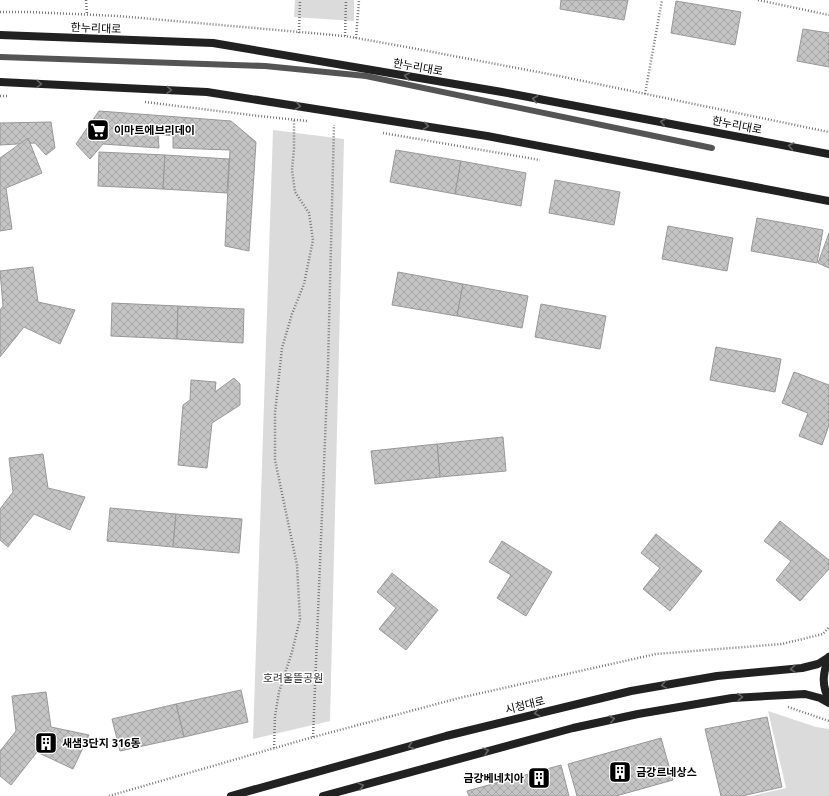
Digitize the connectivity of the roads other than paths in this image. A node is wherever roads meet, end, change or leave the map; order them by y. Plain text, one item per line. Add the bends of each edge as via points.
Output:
1 (0, 35) edge
2 (0, 57) edge
3 (0, 82) edge
4 (712, 148) dead end
5 (829, 154) edge
6 (829, 201) edge
7 (829, 657) edge
8 (829, 699) edge
9 (829, 703) edge
10 (231, 796) edge
11 (324, 796) edge

5 -> 1 street, 한누리대로 via 510,94 213,44
2 - 4 lane via 265,66 366,76
3 -> 6 street via 207,92 487,136
7 - 8 street via 824,668 823,681
7 -> 10 street, 시청대로 via 818,664 802,668 717,676 631,691 454,734
11 -> 9 street via 573,728 638,714 732,698 805,694

